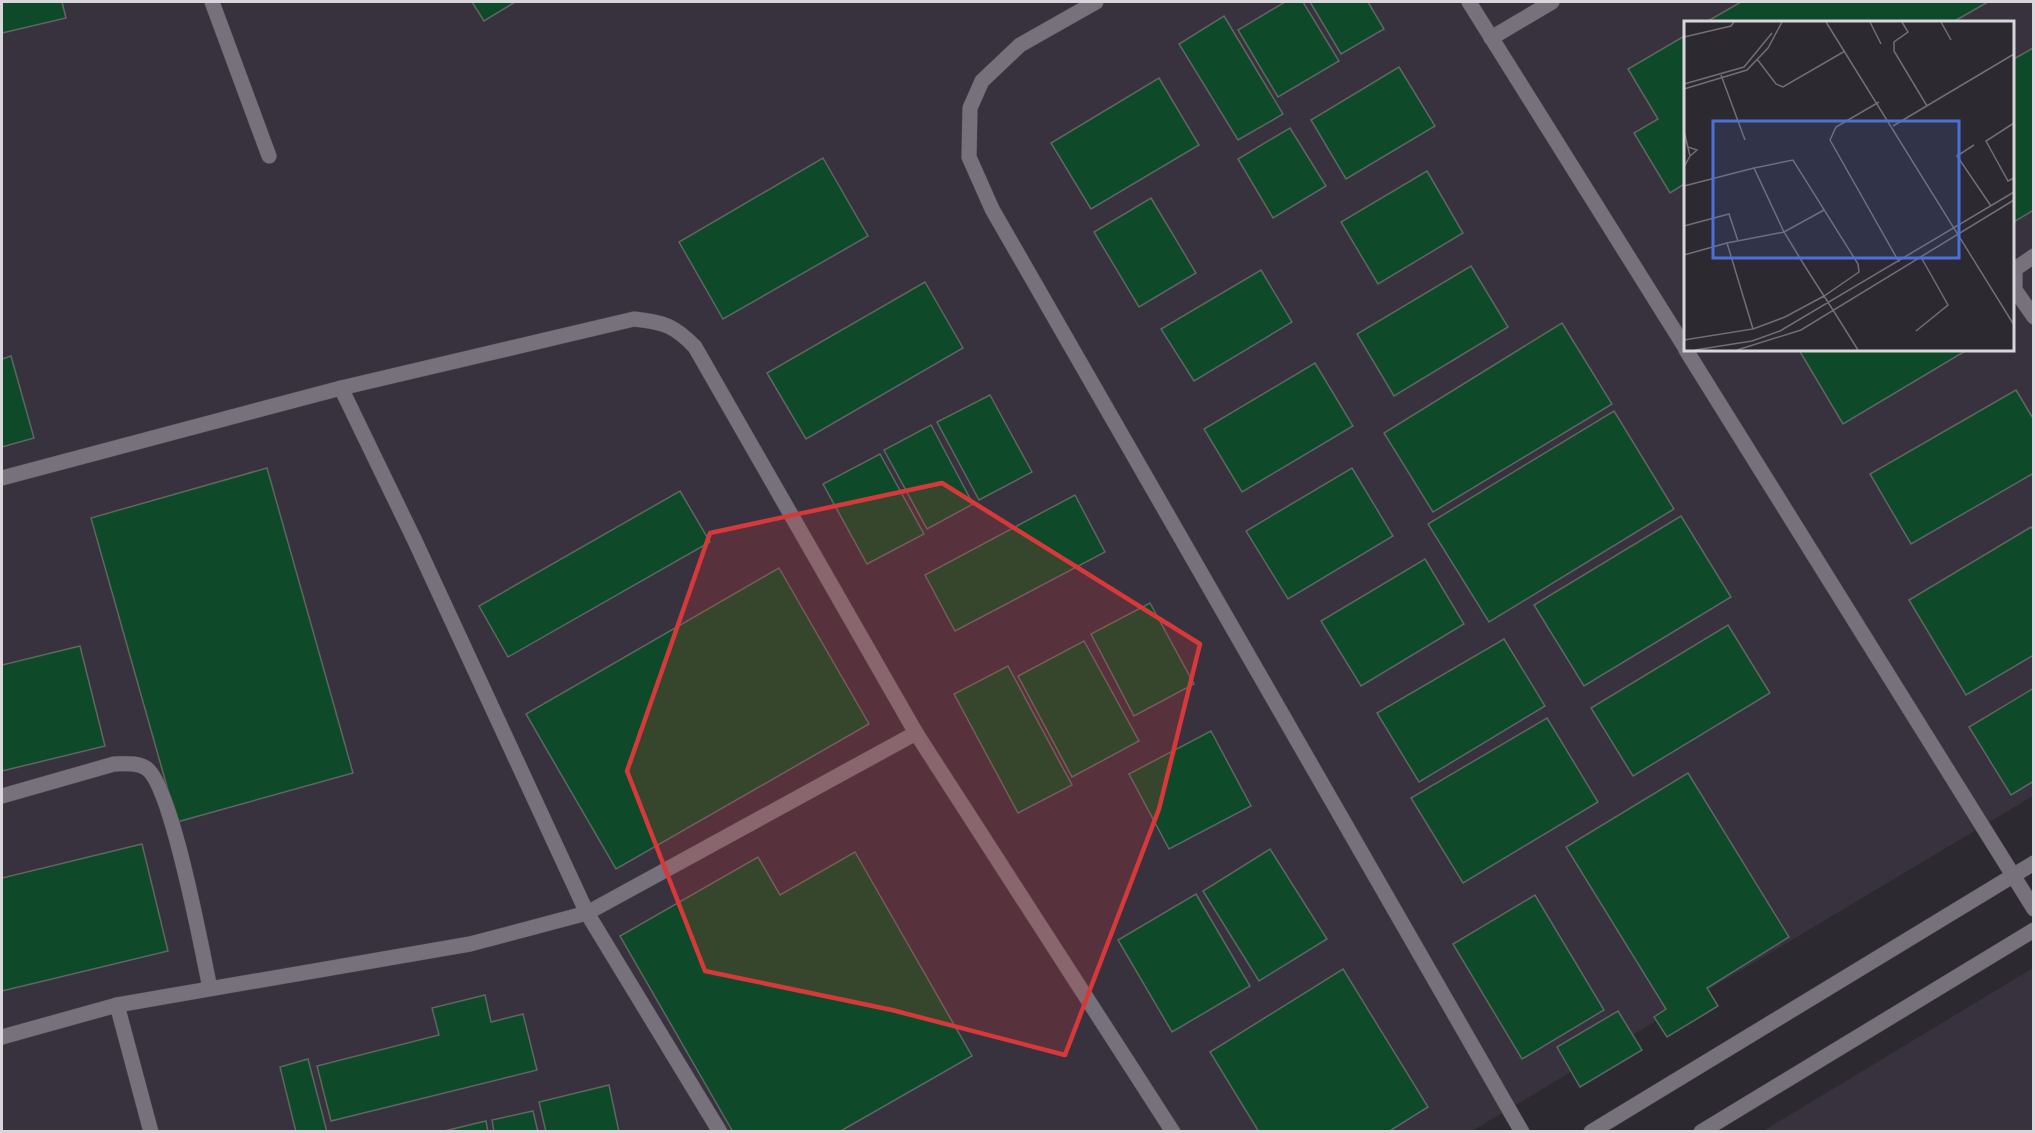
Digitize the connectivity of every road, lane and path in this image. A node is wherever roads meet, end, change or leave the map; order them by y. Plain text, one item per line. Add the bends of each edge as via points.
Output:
1 (212, 2) edge
2 (1096, 2) edge
3 (1469, 2) edge
4 (1552, 2) edge
5 (1491, 38) junction
6 (269, 156) dead end
7 (2034, 256) edge
8 (2034, 317) edge
9 (1684, 346) edge
10 (1687, 351) edge
11 (341, 388) junction
12 (2, 478) edge
13 (916, 733) junction
14 (2, 796) edge
15 (2034, 863) edge
16 (2014, 875) junction
17 (2034, 909) edge
18 (587, 913) junction
19 (2034, 930) edge
20 (210, 988) junction
21 (117, 1005) junction
22 (2, 1037) edge
23 (1720, 1127) edge
24 (151, 1131) edge
25 (720, 1131) edge
26 (1173, 1131) edge
27 (1522, 1131) edge
28 (1591, 1131) edge
29 (1701, 1131) edge

1 - 6 street
2 - 27 street via 1020,45 982,81 970,108 969,157 998,219
3 - 5 street
4 - 5 street
5 - 9 street
7 - 8 street via 2015,269 2015,290
10 - 16 street
11 - 12 street
11 - 13 street via 634,319 660,321 679,330 695,347
11 - 18 street
13 - 18 street
13 - 26 street
14 - 20 street via 114,764 147,769 158,782 171,817
15 - 16 street
16 - 17 street
16 - 28 street
18 - 20 street via 470,944
18 - 25 street
19 - 23 street
20 - 21 street
21 - 22 street
21 - 24 street
23 - 29 street

